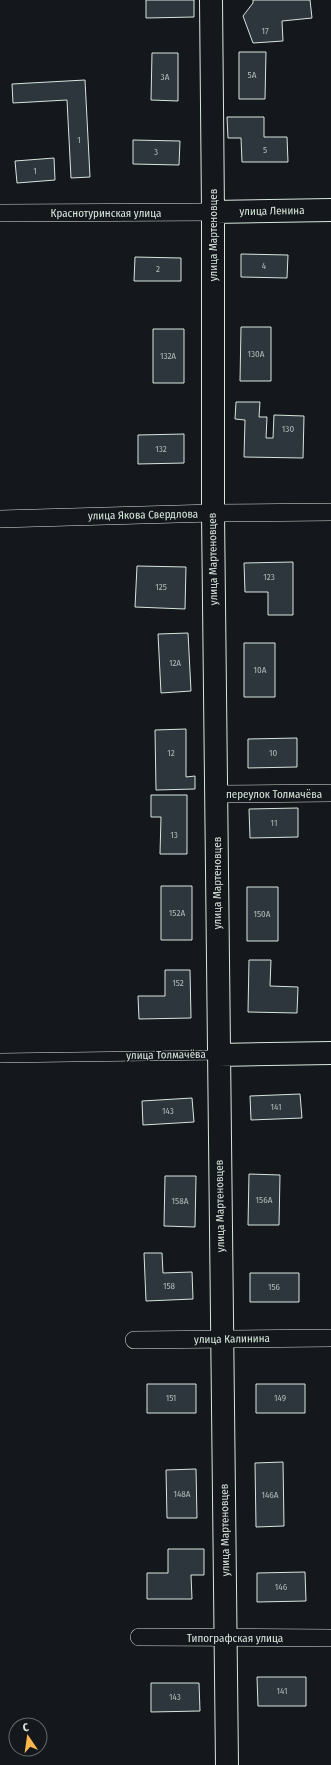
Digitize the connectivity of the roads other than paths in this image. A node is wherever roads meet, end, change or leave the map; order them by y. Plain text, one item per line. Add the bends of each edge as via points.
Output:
1 (211, 0) edge
2 (331, 210) edge
3 (213, 212) junction
4 (0, 213) edge
5 (331, 512) edge
6 (213, 513) junction
7 (1, 519) edge
8 (331, 793) edge
9 (216, 794) junction
10 (331, 1053) edge
11 (218, 1055) junction
12 (0, 1058) edge
13 (331, 1338) edge
14 (223, 1339) junction
15 (134, 1340) dead end
16 (139, 1637) dead end
17 (226, 1638) junction
18 (331, 1638) edge
19 (227, 1765) edge

1 - 3 street, улица Мартеновцев
2 - 3 street, улица Ленина
3 - 4 street, Краснотуринская улица
3 - 6 street, улица Мартеновцев
5 - 6 street, улица Якова Свердлова
6 - 7 street, улица Якова Свердлова
6 - 9 street, улица Мартеновцев
8 - 9 street, переулок Толмачёва
9 - 11 street, улица Мартеновцев
10 - 11 street, улица Толмачёва
11 - 12 lane, улица Толмачёва
11 - 14 street, улица Мартеновцев
13 - 14 street, улица Калинина
14 - 15 street, улица Калинина
14 - 17 street, улица Мартеновцев
16 - 17 street, Типографская улица
17 - 18 street, Типографская улица
17 - 19 street, улица Мартеновцев

